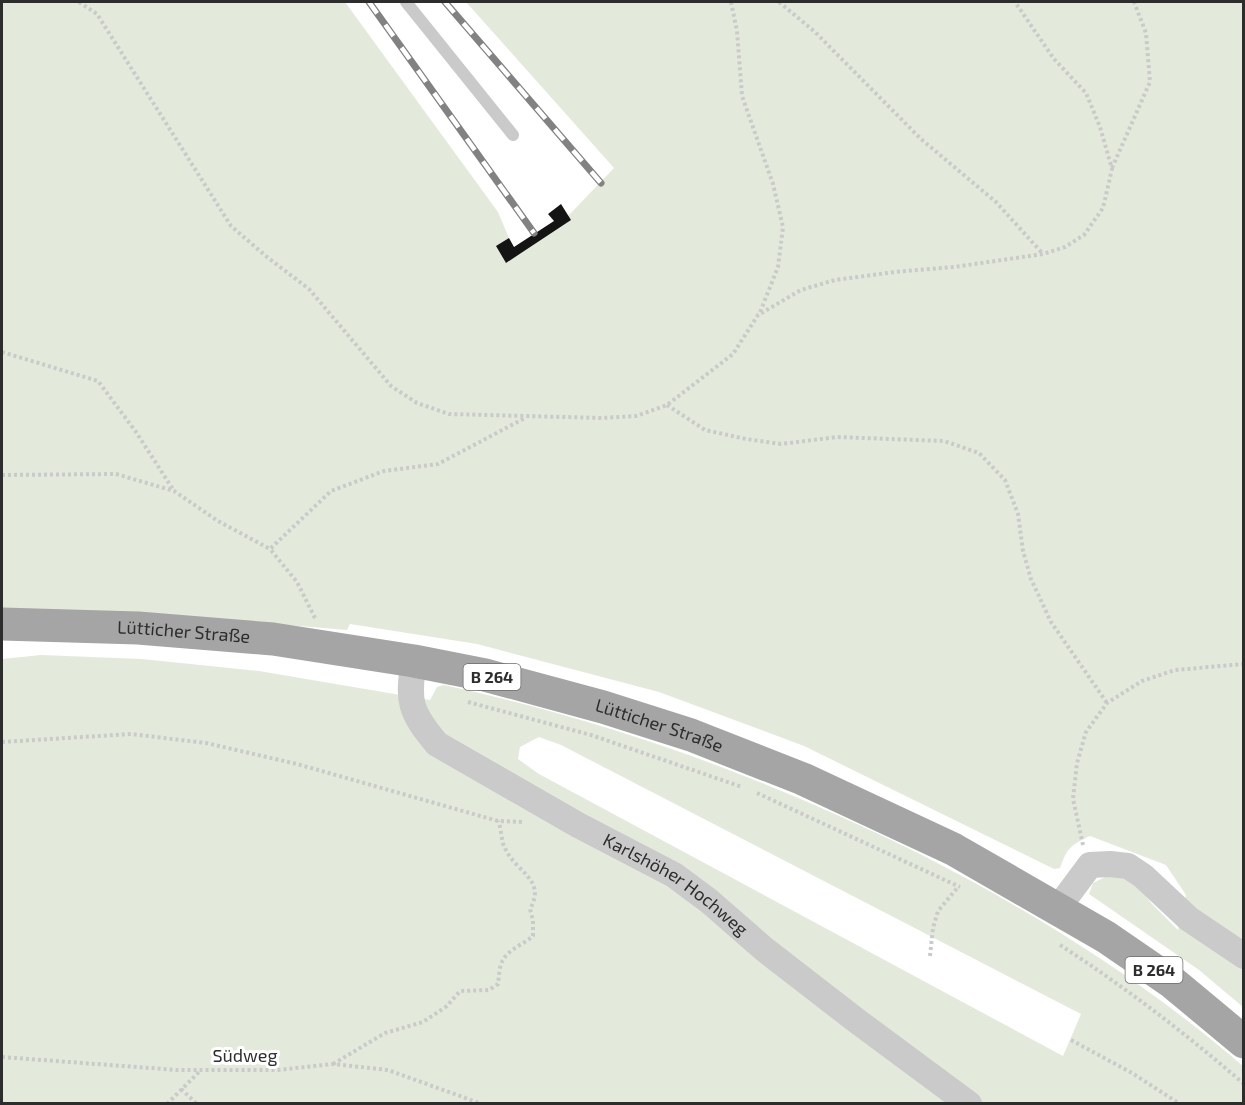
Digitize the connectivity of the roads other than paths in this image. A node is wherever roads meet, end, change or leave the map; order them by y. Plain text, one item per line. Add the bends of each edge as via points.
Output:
1 (406, 2) edge
2 (513, 135) dead end
3 (2, 624) edge
4 (414, 661) junction
5 (1058, 908) junction
6 (1244, 956) edge
7 (1244, 1042) edge
8 (969, 1104) edge

1 - 2 lane
3 - 4 main road, Lütticher Straße / B 264 via 138,628 273,639
4 - 5 main road, Lütticher Straße / B 264 via 496,678 691,735 803,779 942,844
4 - 8 street, Karlshöher Hochweg via 409,688 412,706 420,724 437,744 674,875 764,949
5 - 6 street via 1090,865 1128,866 1189,919
5 - 7 main road, Lütticher Straße / B 264 via 1173,983

